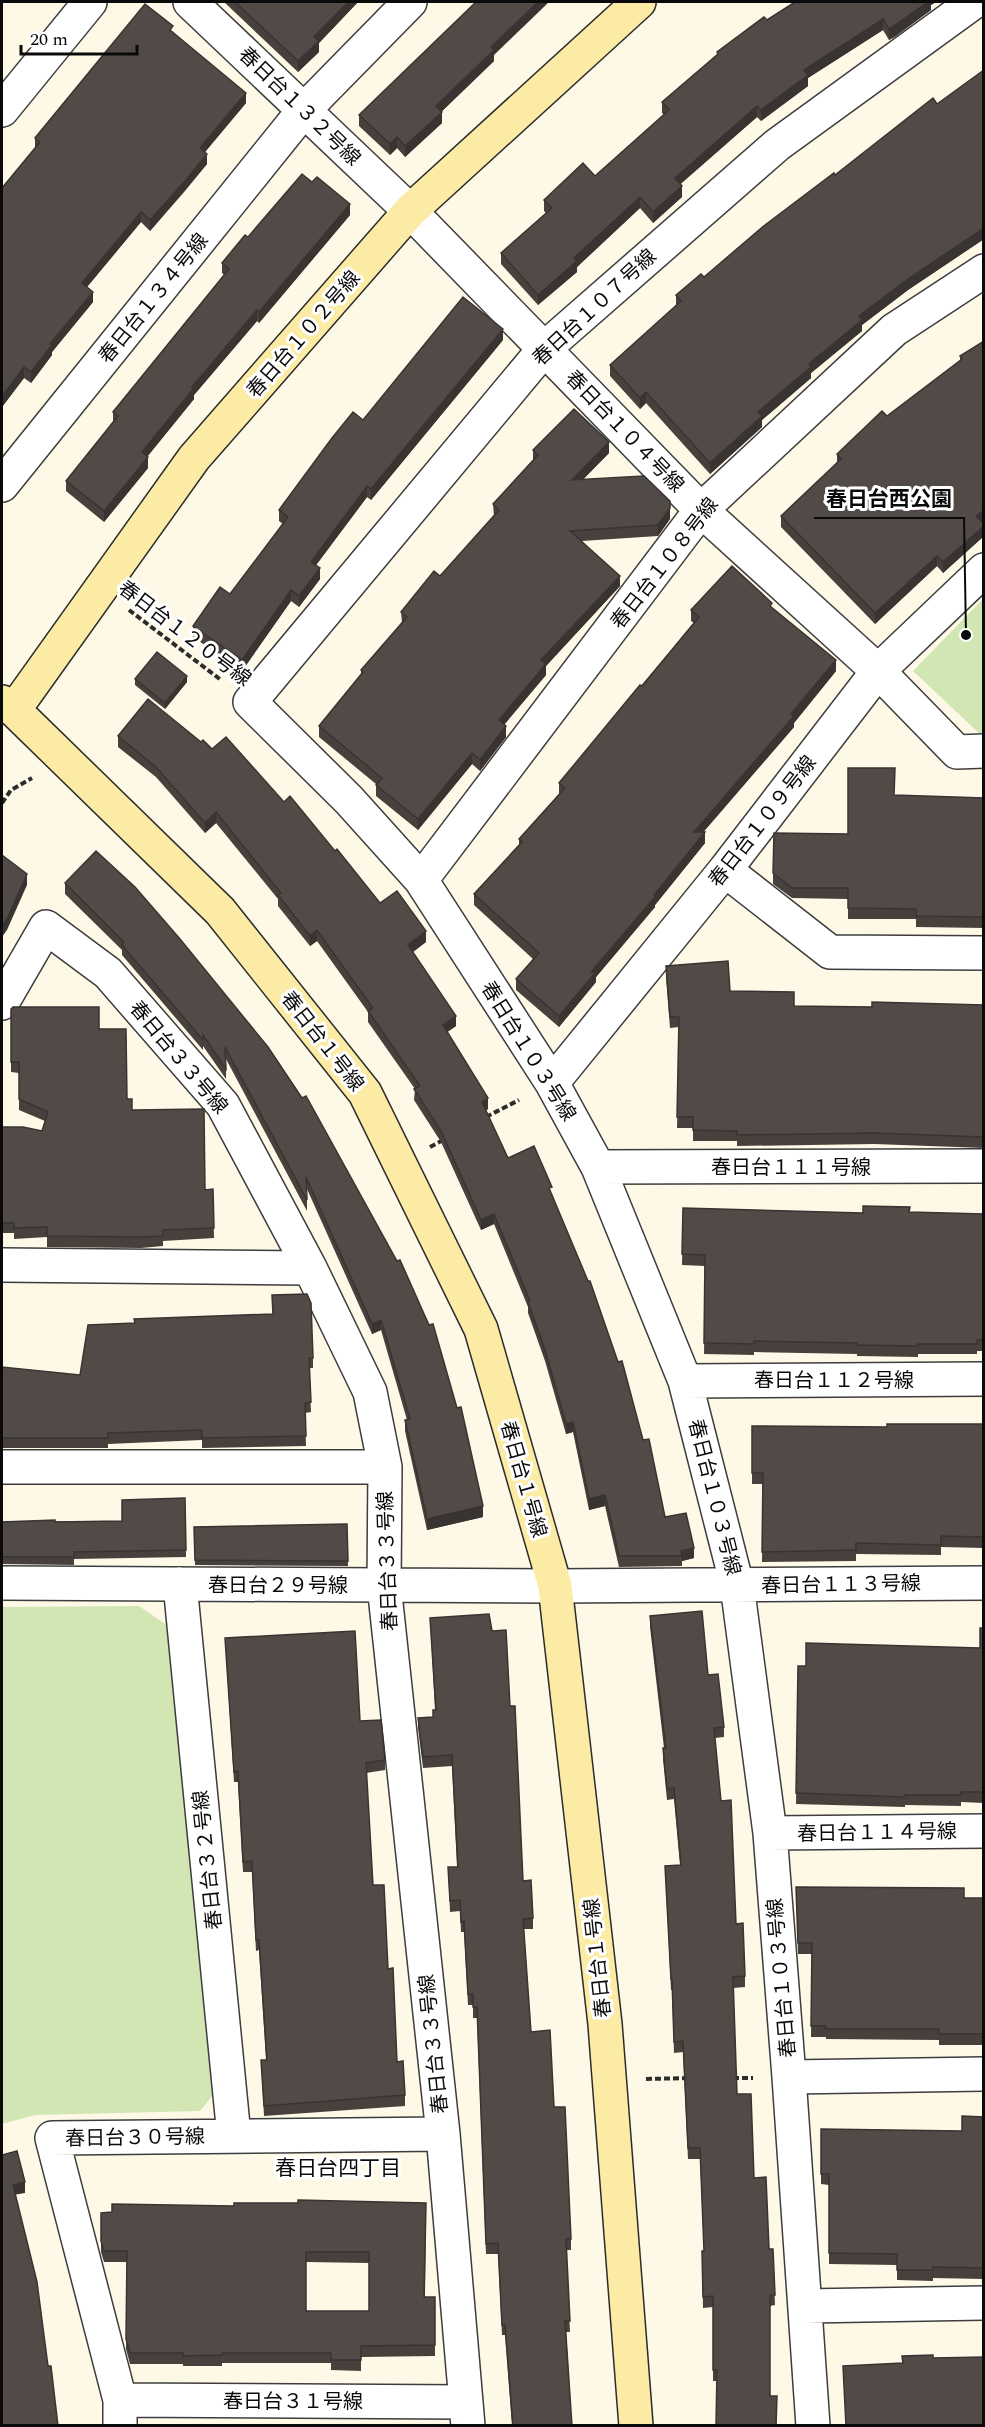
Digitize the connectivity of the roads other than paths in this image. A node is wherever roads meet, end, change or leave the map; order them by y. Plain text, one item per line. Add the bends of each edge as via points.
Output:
1 (90, 2) edge
2 (190, 2) edge
3 (410, 2) edge
4 (639, 2) edge
5 (974, 2) edge
6 (2, 110) edge
7 (304, 110) junction
8 (410, 211) junction
9 (984, 271) edge
10 (545, 348) junction
11 (2, 486) edge
12 (700, 510) junction
13 (984, 570) edge
14 (878, 671) junction
15 (250, 702) joint
16 (6, 713) edge
17 (984, 751) edge
18 (725, 870) junction
19 (421, 880) junction
20 (984, 953) edge
21 (2, 1003) edge
22 (552, 1083) junction
23 (984, 1166) edge
24 (598, 1167) junction
25 (2, 1265) edge
26 (310, 1268) junction
27 (984, 1379) edge
28 (685, 1381) junction
29 (2, 1467) edge
30 (385, 1467) junction
31 (2, 1583) edge
32 (984, 1583) edge
33 (180, 1584) junction
34 (384, 1585) junction
35 (737, 1585) junction
36 (555, 1586) junction
37 (984, 1831) edge
38 (770, 1833) junction
39 (984, 2074) edge
40 (789, 2077) junction
41 (442, 2134) junction
42 (234, 2136) junction
43 (984, 2303) edge
44 (805, 2306) junction
45 (120, 2413) edge
46 (467, 2414) edge
47 (636, 2426) edge
48 (813, 2426) edge

1 - 6 street
2 - 7 street, 春日台１３２号線
3 - 7 street, 春日台１３４号線
4 - 8 street, 春日台１０２号線
5 - 10 street, 春日台１０７号線 via 777,145
7 - 8 street, 春日台１３２号線
7 - 11 street, 春日台１３４号線
8 - 10 street, 春日台１０４号線
8 - 16 street, 春日台１０２号線 via 194,459
9 - 12 street, 春日台１０８号線 via 894,330
10 - 12 street, 春日台１０４号線
10 - 15 street, 春日台１０７号線
12 - 14 street, 春日台１０４号線
12 - 19 street, 春日台１０８号線
13 - 14 street, 春日台１０９号線
14 - 17 street, 春日台１０４号線 via 957,752
14 - 18 street, 春日台１０９号線
15 - 19 street, 春日台１０３号線 via 349,800
16 - 36 street, 春日台１号線 via 220,911 364,1093 482,1329
18 - 20 street via 830,952
18 - 22 street, 春日台１０９号線
19 - 22 street, 春日台１０３号線
21 - 26 street, 春日台３３号線 via 46,927 108,973 223,1105
22 - 24 street, 春日台１０３号線
23 - 24 street, 春日台１１１号線
24 - 28 street, 春日台１０３号線
25 - 26 street
26 - 30 street, 春日台３３号線 via 370,1392
27 - 28 street, 春日台１１２号線
28 - 35 street, 春日台１０３号線
29 - 30 street
30 - 34 street, 春日台３３号線
31 - 33 street, 春日台２９号線
32 - 35 street, 春日台１１３号線
33 - 34 street, 春日台２９号線
33 - 42 street, 春日台３２号線
34 - 36 street, 春日台２９号線
34 - 41 street, 春日台３３号線
35 - 36 street, 春日台１１３号線
35 - 38 street, 春日台１０３号線
36 - 47 street, 春日台１号線 via 605,2024
37 - 38 street, 春日台１１４号線
38 - 40 street, 春日台１０３号線
39 - 40 street
40 - 44 street, 春日台１０３号線
41 - 42 street, 春日台３０号線
41 - 46 street, 春日台３３号線
42 - 45 street, 春日台３０号線 via 52,2138
43 - 44 street
44 - 48 street, 春日台１０３号線
45 - 46 street, 春日台３１号線

